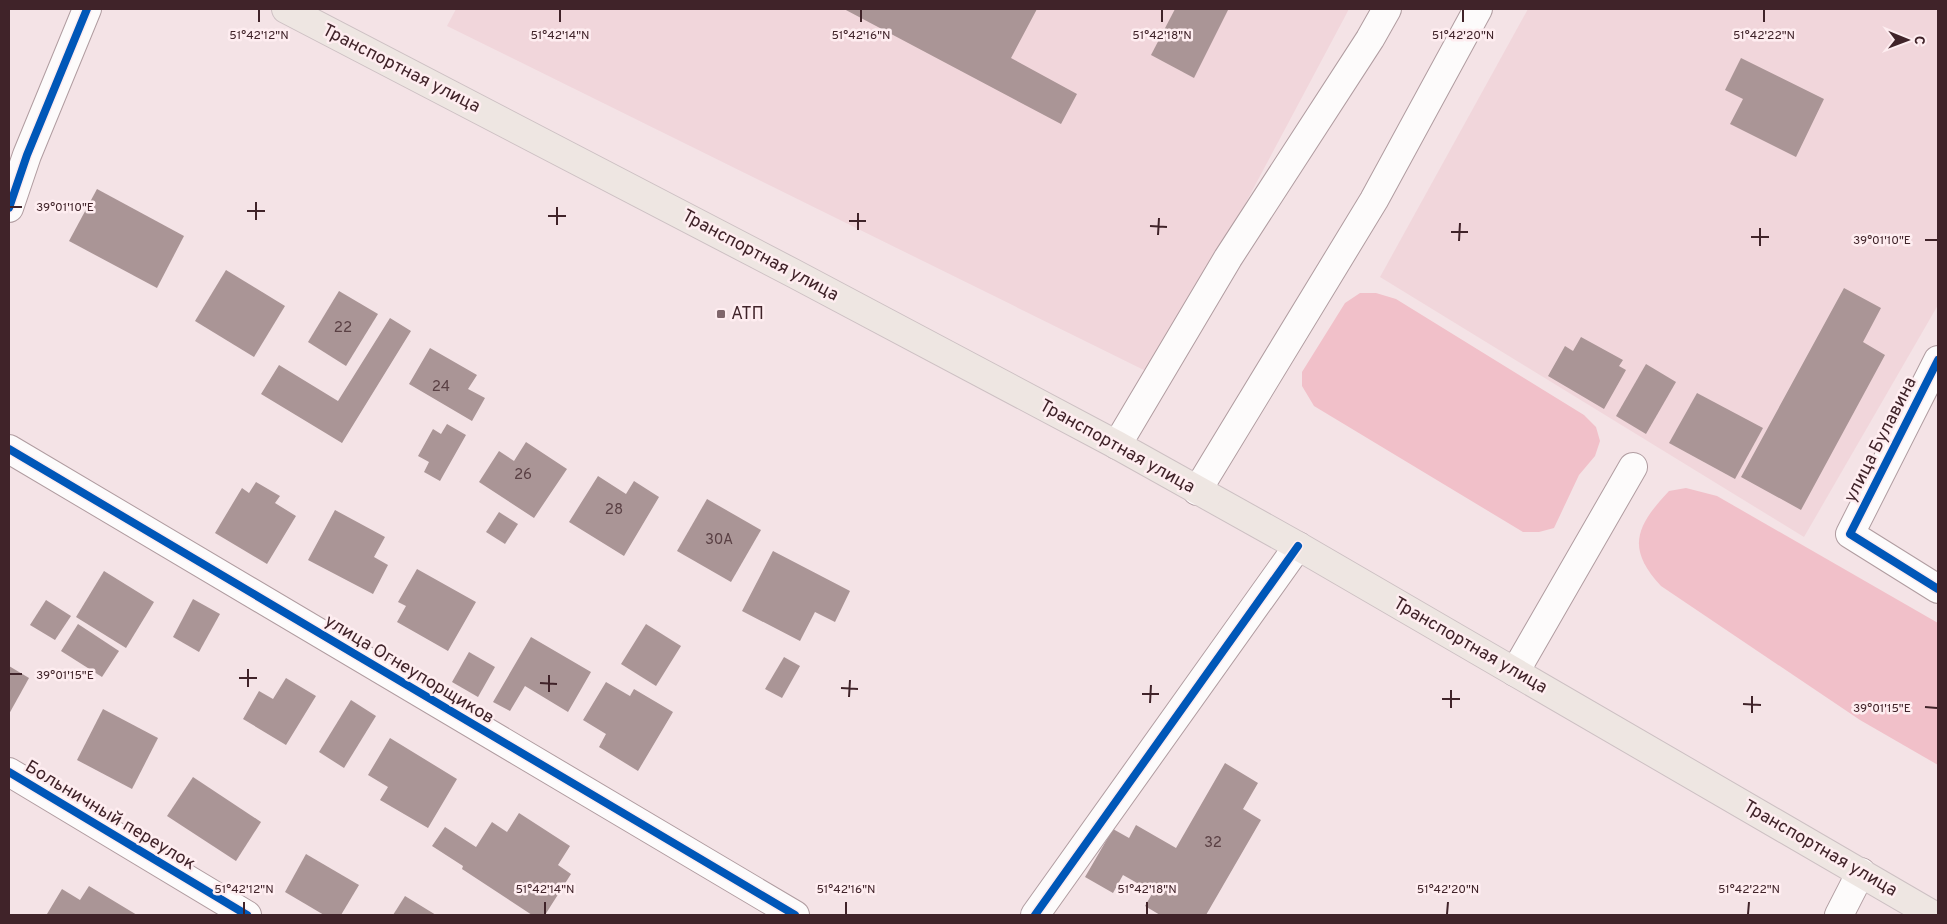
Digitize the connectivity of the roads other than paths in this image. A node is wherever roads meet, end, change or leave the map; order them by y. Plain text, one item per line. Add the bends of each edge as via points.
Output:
1 (87, 9) edge
2 (286, 9) edge
3 (1387, 9) edge
4 (1478, 9) edge
5 (9, 208) edge
6 (1938, 360) edge
7 (1117, 446) junction
8 (9, 449) edge
9 (1633, 467) dead end
10 (1197, 491) junction
11 (1298, 546) junction
12 (1938, 589) edge
13 (1515, 672) junction
14 (9, 772) edge
15 (1861, 872) junction
16 (247, 915) edge
17 (795, 915) edge
18 (1035, 915) edge
19 (1839, 915) edge
20 (1933, 915) edge

1 - 5 street via 27,155
2 - 7 main road, Транспортная улица via 793,272
3 - 7 street via 1228,258
4 - 10 street via 1374,200
6 - 12 street, улица Булавина via 1850,534
7 - 10 main road, Транспортная улица
8 - 17 street, улица Огнеупорщиков
9 - 13 street
10 - 11 main road, Транспортная улица
11 - 13 main road, Транспортная улица
11 - 18 street
13 - 15 main road, Транспортная улица
14 - 16 street, Больничный переулок
15 - 19 street
15 - 20 main road, Транспортная улица

